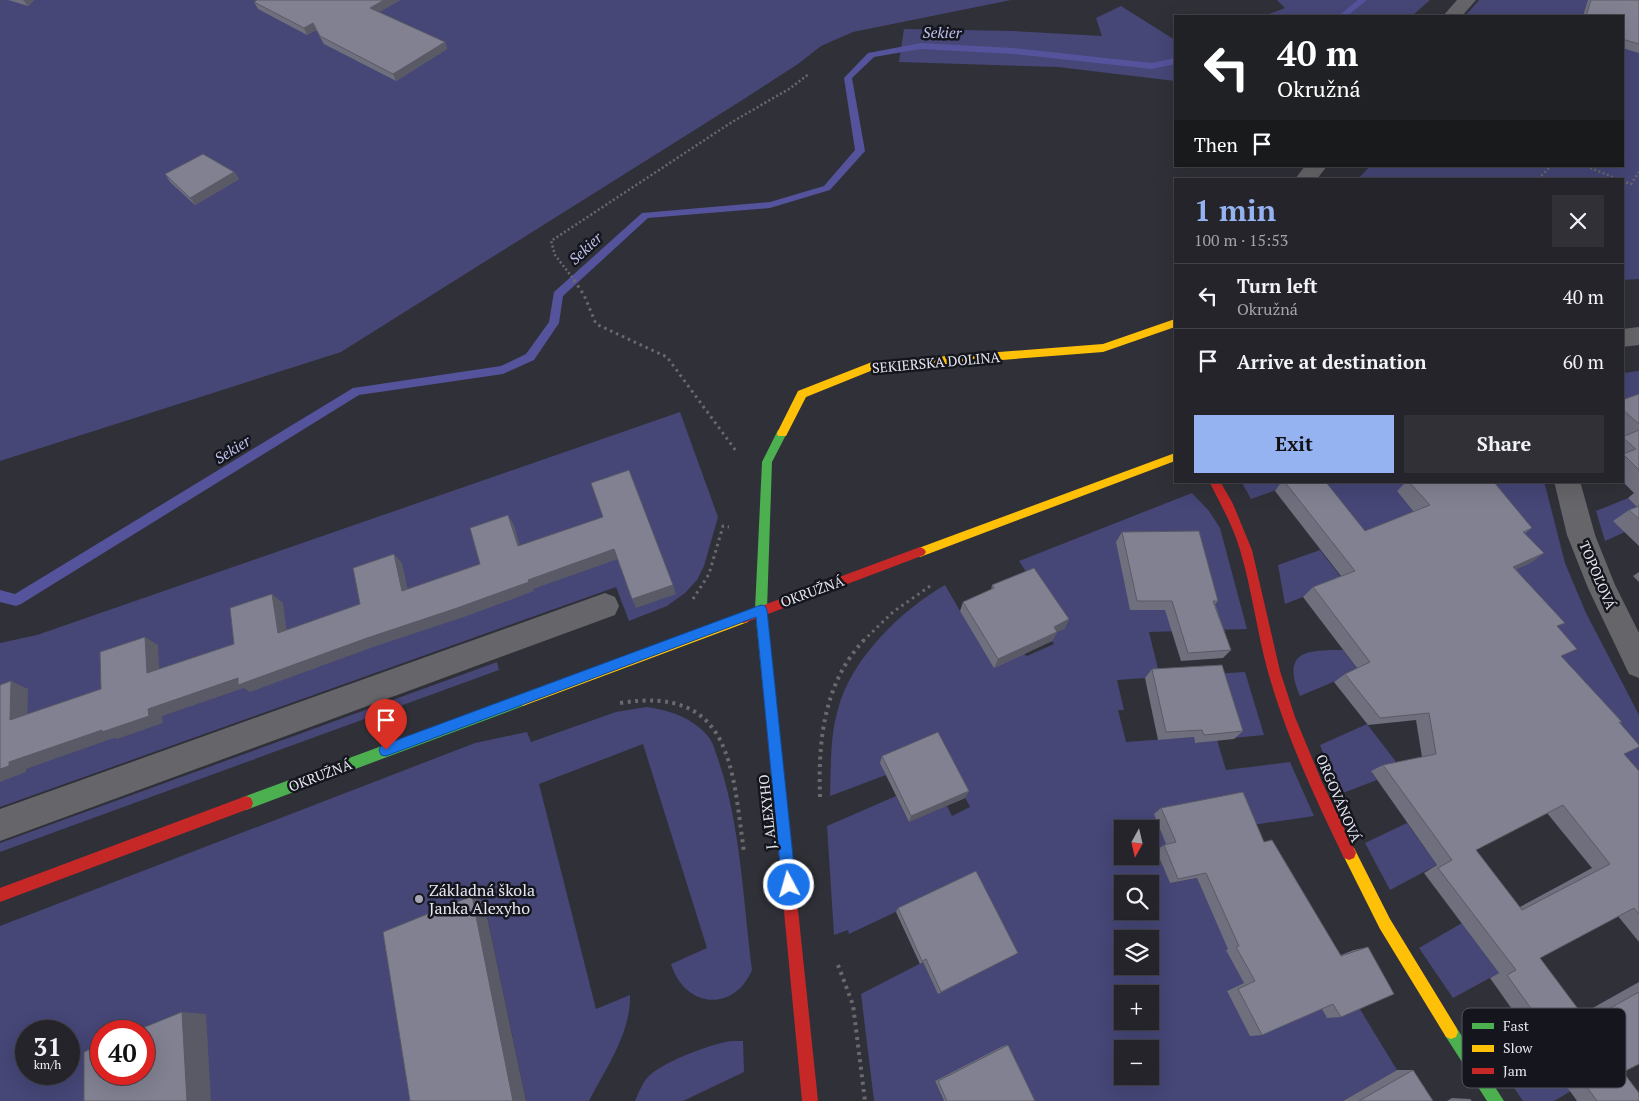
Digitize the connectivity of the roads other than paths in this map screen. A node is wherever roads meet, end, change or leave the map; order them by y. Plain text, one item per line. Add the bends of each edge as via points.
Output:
1 (1467, 0) edge
2 (1453, 15) edge
3 (1316, 167) edge
4 (1306, 178) edge
5 (1174, 323) edge
6 (1639, 336) edge
7 (1624, 338) edge
8 (1174, 457) edge
9 (1215, 483) edge
10 (1568, 483) edge
11 (605, 606) dead end
12 (761, 610) junction
13 (1639, 664) edge
14 (0, 825) edge
15 (0, 894) edge
16 (1462, 1051) edge
17 (1487, 1088) edge
18 (810, 1101) edge
19 (1496, 1101) edge

1 - 2 street
3 - 4 street
5 - 12 street, SEKIERSKA DOLINA via 1103,348 872,366 802,394 767,462
6 - 7 street
8 - 12 street, OKRUŽNÁ
9 - 16 street, ORGOVÁNOVÁ via 1236,516 1272,665 1297,736 1346,852 1388,931
10 - 13 street, TOPOĽOVÁ via 1588,553
11 - 14 street
12 - 15 street, OKRUŽNÁ
12 - 18 street, J. ALEXYHO
17 - 19 street, ORGOVÁNOVÁ

